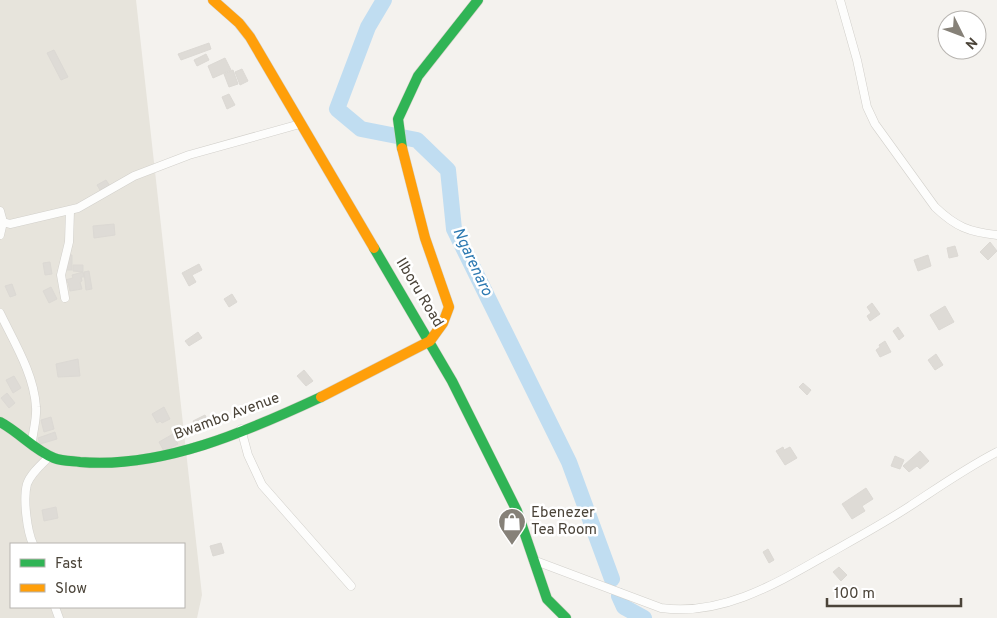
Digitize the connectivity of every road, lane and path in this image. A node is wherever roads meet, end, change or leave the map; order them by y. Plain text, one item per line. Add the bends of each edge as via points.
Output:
1 (213, 0) edge
2 (478, 0) edge
3 (840, 0) edge
4 (300, 124) junction
5 (0, 211) edge
6 (70, 211) junction
7 (3, 222) junction
8 (0, 235) edge
9 (997, 235) edge
10 (65, 298) dead end
11 (0, 313) edge
12 (430, 341) junction
13 (0, 422) edge
14 (241, 429) junction
15 (32, 442) junction
16 (997, 452) edge
17 (50, 456) junction
18 (32, 543) edge
19 (533, 560) junction
20 (351, 586) dead end
21 (560, 616) edge

1 - 4 street, Ilboru Road via 250,37
2 - 12 street via 418,76 398,119 402,149 425,238 449,307 443,323
3 - 9 street via 858,60 867,107 875,124 943,215 971,232
4 - 6 street via 189,155 134,176
4 - 12 street, Ilboru Road
5 - 7 street
6 - 7 street via 10,224
6 - 10 street via 69,242 61,275
7 - 8 street
11 - 15 street via 24,364 33,393 36,407
12 - 14 street, Bwambo Avenue via 315,399
12 - 19 street, Ilboru Road via 504,482
13 - 15 street, Bwambo Avenue
14 - 17 street, Bwambo Avenue via 177,452 121,462 92,464
14 - 20 street via 248,455 262,485
15 - 17 street, Bwambo Avenue
16 - 19 street via 772,586 717,605 677,610 661,608
17 - 18 street via 27,485 28,534
19 - 21 street, Ilboru Road via 547,599

